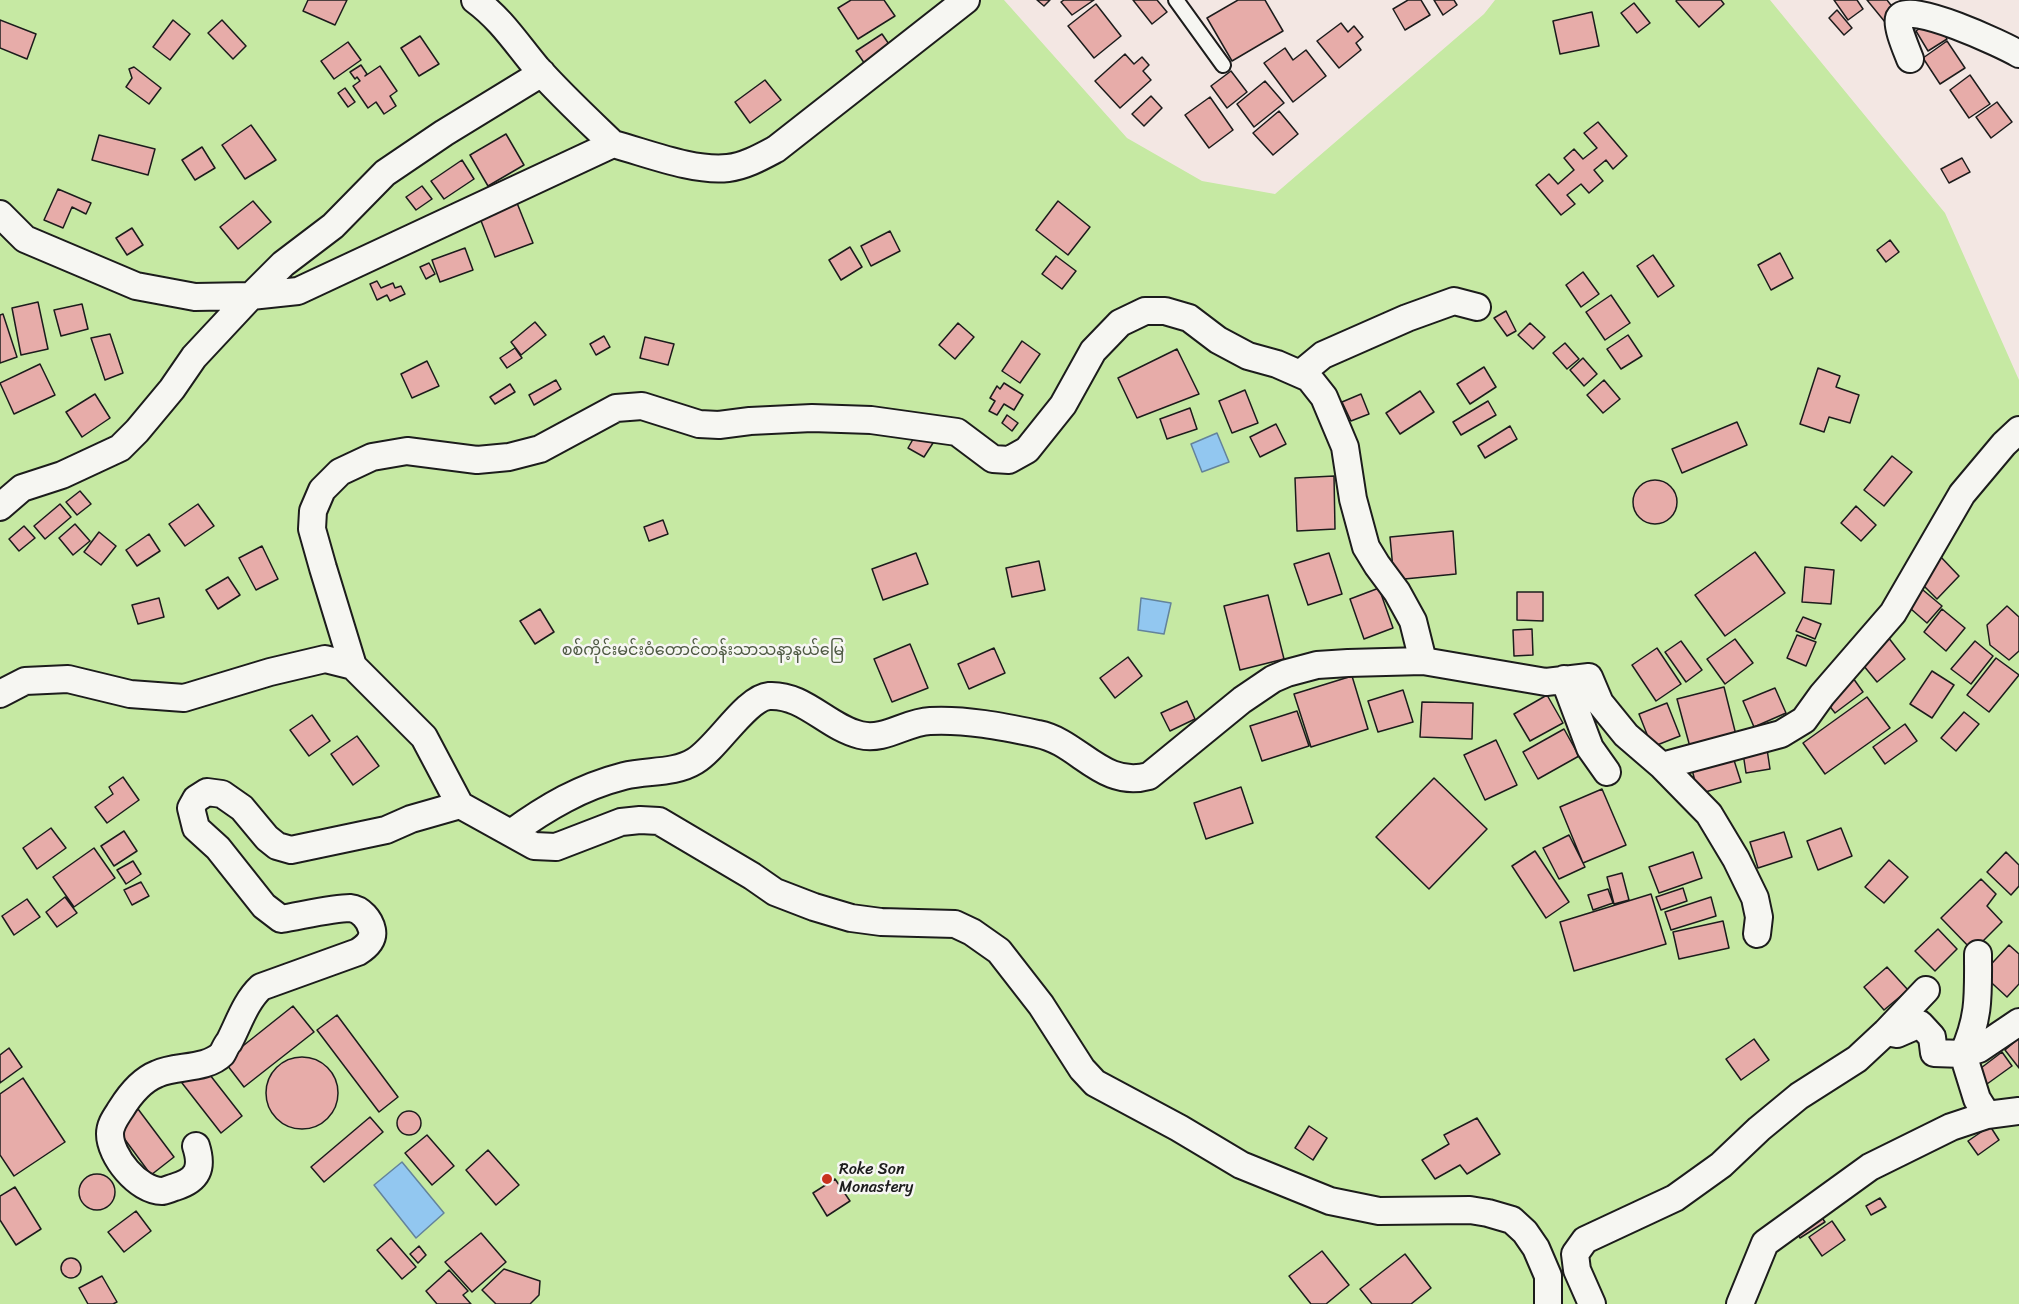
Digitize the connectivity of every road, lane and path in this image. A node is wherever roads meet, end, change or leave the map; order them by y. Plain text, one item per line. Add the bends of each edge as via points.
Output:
1 (475, 0) edge
2 (966, 0) edge
3 (1176, 0) edge
4 (2019, 54) edge
5 (1910, 59) dead end
6 (1223, 65) dead end
7 (542, 73) junction
8 (613, 144) junction
9 (0, 214) edge
10 (251, 296) junction
11 (1477, 307) dead end
12 (1300, 374) junction
13 (2019, 430) edge
14 (0, 507) edge
15 (1424, 662) junction
16 (353, 666) junction
17 (1564, 679) junction
18 (0, 694) edge
19 (1662, 766) junction
20 (1606, 772) dead end
21 (460, 805) junction
22 (511, 833) junction
23 (1757, 934) dead end
24 (1978, 954) dead end
25 (1926, 990) dead end
26 (2019, 1022) edge
27 (1886, 1032) junction
28 (1962, 1054) junction
29 (2019, 1111) edge
30 (1987, 1115) junction
31 (196, 1146) dead end
32 (1548, 1304) edge
33 (1592, 1304) edge
34 (1740, 1304) edge

1 - 7 street via 492,12
2 - 8 street via 776,149 752,161 730,168 705,169
3 - 6 lane
4 - 5 street via 1960,22 1911,11 1902,13 1898,23
7 - 8 street
7 - 10 street via 385,172 333,226 283,264
8 - 10 street via 298,291
9 - 10 street via 25,239 136,286 195,297
10 - 14 street via 194,357 172,389 120,448 62,475 22,488
11 - 12 street via 1454,301 1407,318 1323,356
12 - 15 street via 1309,378 1324,397 1345,447 1366,547 1413,621
12 - 16 street via 1238,351 1190,318 1166,311 1145,311 1120,323 1093,351 1063,405 1027,450 1009,460 993,459 957,432 812,418 699,424 642,406 616,408 540,449 509,458 477,459 407,451 372,457 340,472 322,490 312,511 312,529
13 - 19 street via 1962,494 1893,612 1804,720 1781,734
15 - 17 street via 1546,682
15 - 22 street via 1317,665 1287,673 1242,700 1149,776 1138,780 1105,771 1042,734 929,721 866,736 825,719 801,703 767,696 751,703 695,762 597,783 543,810
16 - 18 street via 325,659 184,698 130,694 68,680 25,681
16 - 21 street via 424,737
17 - 19 street via 1589,677 1606,711 1626,735
17 - 20 street via 1590,748
19 - 23 street via 1709,814 1736,858 1755,898
21 - 22 street
21 - 31 street via 386,830 291,850 267,838 242,808 222,794 207,792 196,799 191,808 196,828 218,848 264,906 281,919 352,908 366,916 372,933 371,940 358,952 261,987 252,995 222,1054 209,1062 156,1074 142,1083 112,1124 113,1149 123,1167 144,1186 162,1191 190,1181 200,1168
22 - 32 street via 534,846 556,847 621,822 659,821 775,892 814,907 881,922 955,924 999,951 1095,1083 1241,1165 1330,1201 1379,1211 1470,1210 1512,1220 1536,1248 1548,1276
24 - 28 street via 1978,1009
25 - 27 street
26 - 28 street via 1979,1049
27 - 28 street via 1897,1034 1920,1024 1932,1037 1934,1053
27 - 33 street via 1857,1059 1800,1096 1721,1165 1675,1198 1585,1240 1575,1254 1577,1270
28 - 30 street via 1977,1099
29 - 30 street
30 - 34 street via 1952,1127 1870,1167 1765,1243

